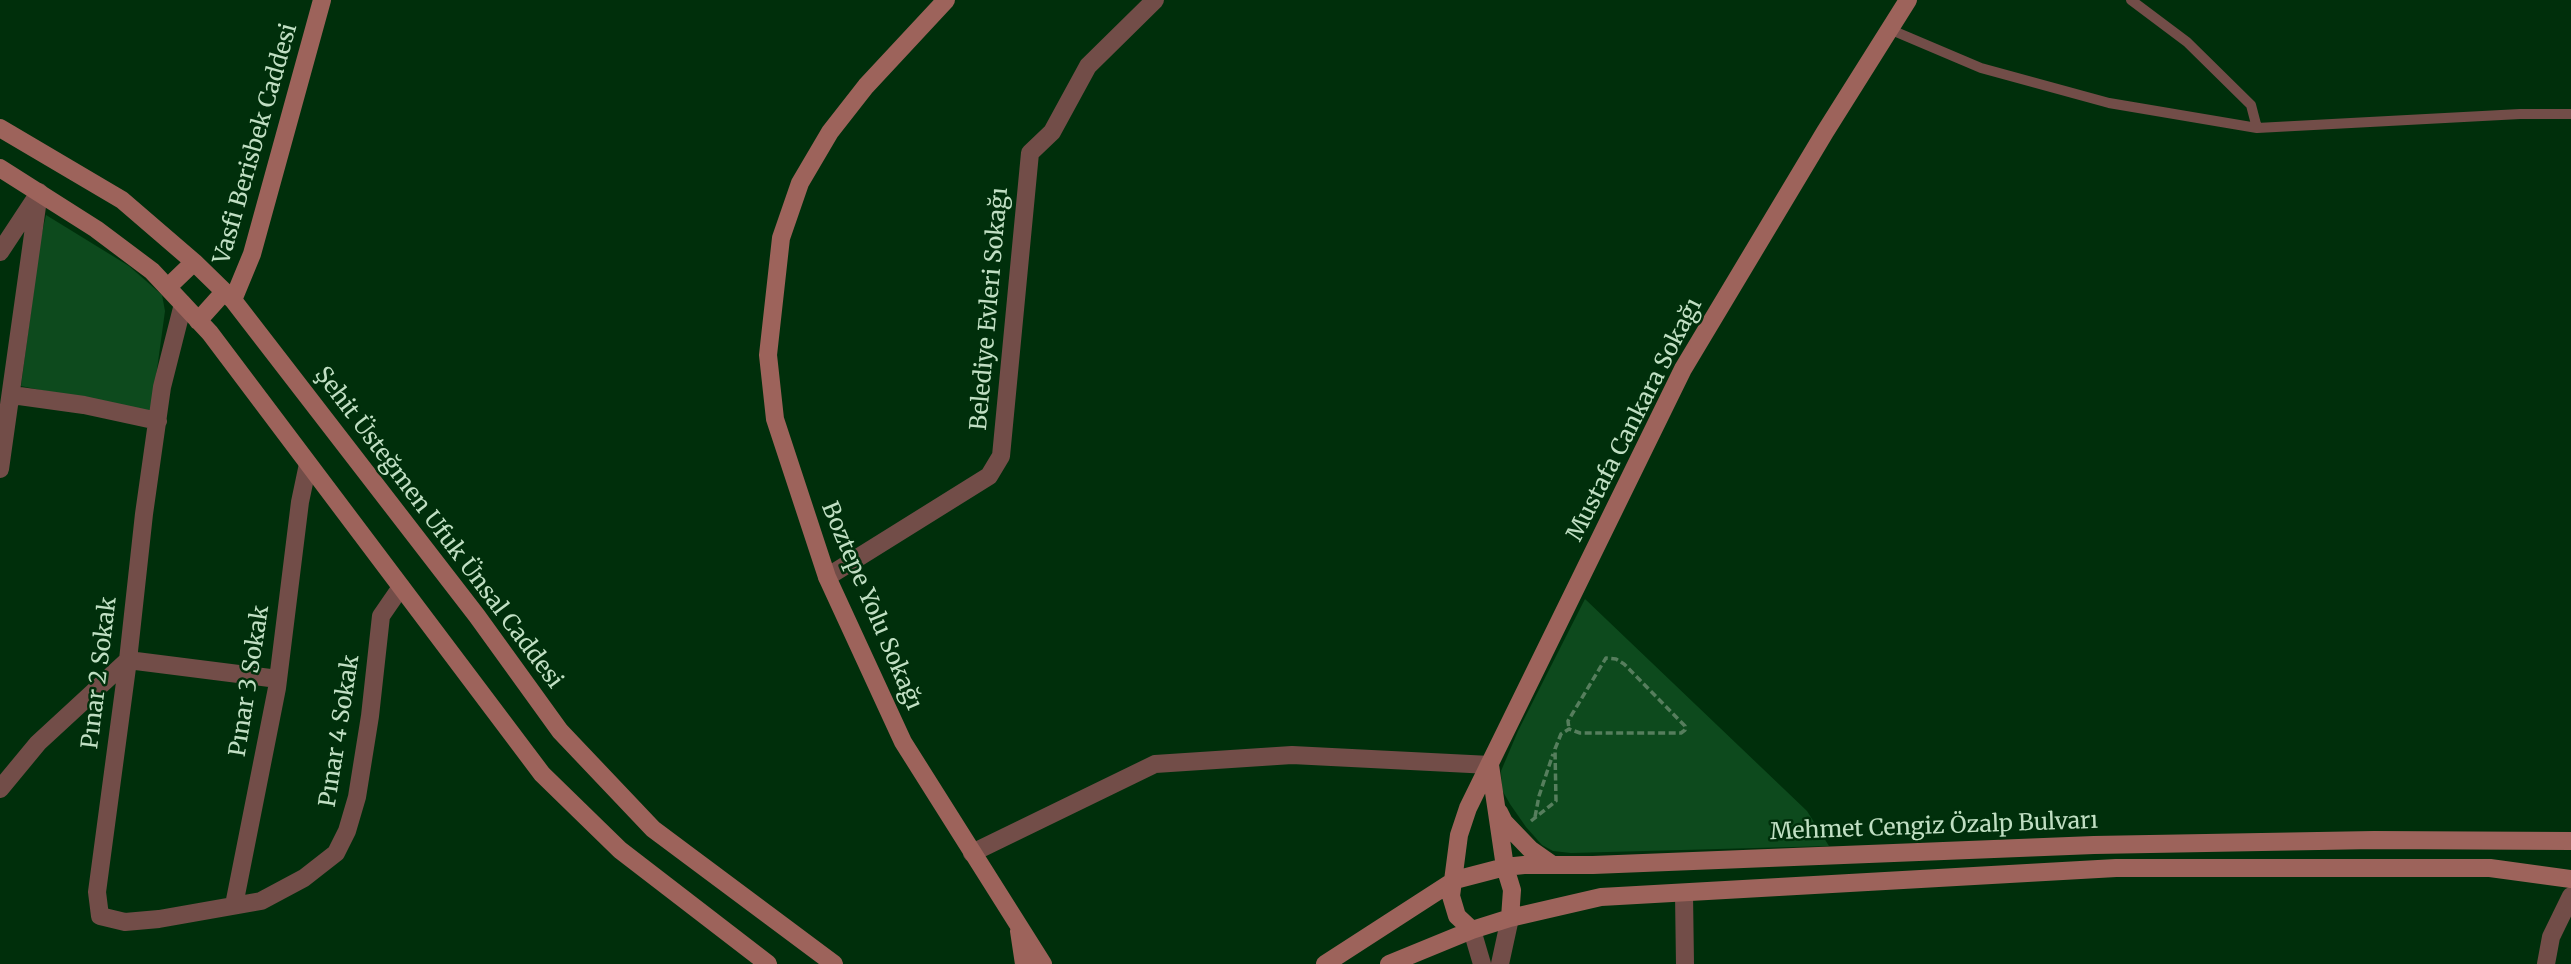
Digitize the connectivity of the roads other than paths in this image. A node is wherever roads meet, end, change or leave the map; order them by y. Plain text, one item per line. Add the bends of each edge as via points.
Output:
1 (322, 0) edge
2 (946, 0) edge
3 (1155, 0) edge
4 (1908, 0) edge
5 (2131, 0) edge
6 (1889, 29) junction
7 (2571, 114) edge
8 (0, 128) edge
9 (2257, 128) junction
10 (0, 168) edge
11 (39, 192) junction
12 (0, 252) edge
13 (194, 262) junction
14 (168, 287) junction
15 (228, 296) junction
16 (183, 304) junction
17 (198, 321) junction
18 (8, 360) edge
19 (12, 396) junction
20 (158, 421) junction
21 (308, 464) junction
22 (0, 469) edge
23 (827, 577) junction
24 (401, 587) junction
25 (128, 660) junction
26 (278, 679) junction
27 (1490, 765) junction
28 (0, 789) edge
29 (1498, 809) junction
30 (2571, 842) edge
31 (972, 853) junction
32 (1550, 863) junction
33 (1505, 867) junction
34 (2571, 879) edge
35 (1455, 880) junction
36 (1684, 894) junction
37 (2571, 896) edge
38 (234, 905) junction
39 (1510, 918) junction
40 (1017, 920) junction
41 (1472, 930) junction
42 (768, 964) edge
43 (834, 964) edge
44 (1024, 964) edge
45 (1043, 964) edge
46 (1325, 964) edge
47 (1389, 964) edge
48 (1482, 964) edge
49 (1500, 964) edge
50 (1685, 964) edge
51 (2546, 964) edge

1 - 15 main road, Vasfi Berisbek Caddesi via 252,254
2 - 23 main road, Boztepe Yolu Sokağı via 830,132 800,183 781,238 768,355 775,419
3 - 23 street, Belediye Evleri Sokağı via 1088,66 1052,132 1030,153 1001,456 989,476
4 - 6 main road, Mustafa Cankara Sokağı
5 - 9 lane via 2186,41 2251,105
6 - 9 lane via 1981,68 2109,103
6 - 27 main road, Mustafa Cankara Sokağı via 1683,369
7 - 9 lane
8 - 13 main road, Şehit Üsteğmen Ufuk Ünsal Caddesi via 122,200
10 - 11 main road
11 - 12 street
11 - 14 main road via 96,229
11 - 18 street
13 - 14 main road
13 - 15 main road, Şehit Üsteğmen Ufuk Ünsal Caddesi
14 - 16 main road
15 - 17 main road, Vasfi Berisbek Caddesi
15 - 43 main road, Şehit Üsteğmen Ufuk Ünsal Caddesi via 561,731 653,829
16 - 17 main road
16 - 20 street, Pınar 2 Sokak
17 - 21 main road
18 - 19 street
19 - 20 street
19 - 22 street
20 - 25 street, Pınar 2 Sokak
21 - 24 main road
21 - 26 street, Pınar 3 Sokak
23 - 31 main road, Boztepe Yolu Sokağı via 903,743
24 - 38 street, Pınar 4 Sokak via 382,616 357,797 336,853 304,878 261,901
24 - 42 main road via 542,774 620,850
25 - 26 street
25 - 28 street via 38,743
25 - 38 street, Pınar 2 Sokak via 97,892 100,916 125,922
26 - 38 street, Pınar 3 Sokak
27 - 29 main road
27 - 31 street via 1292,755 1155,764
27 - 35 main road, Mustafa Cankara Sokağı via 1459,835
29 - 32 main road via 1530,849
29 - 33 main road
30 - 32 main road, Mehmet Cengiz Özalp Bulvarı via 2094,845
31 - 40 main road, Boztepe Yolu Sokağı
32 - 33 main road, Mehmet Cengiz Özalp Bulvarı
33 - 35 main road, Mehmet Cengiz Özalp Bulvarı
33 - 39 main road via 1512,890
34 - 36 main road via 2490,868 2116,868
35 - 41 main road via 1454,910
35 - 46 main road, Mehmet Cengiz Özalp Bulvarı
36 - 39 main road via 1601,897
36 - 50 street
37 - 51 street via 2551,937
39 - 41 main road
39 - 49 street
40 - 44 main road
40 - 45 main road, Boztepe Yolu Sokağı
41 - 47 main road
41 - 48 street

